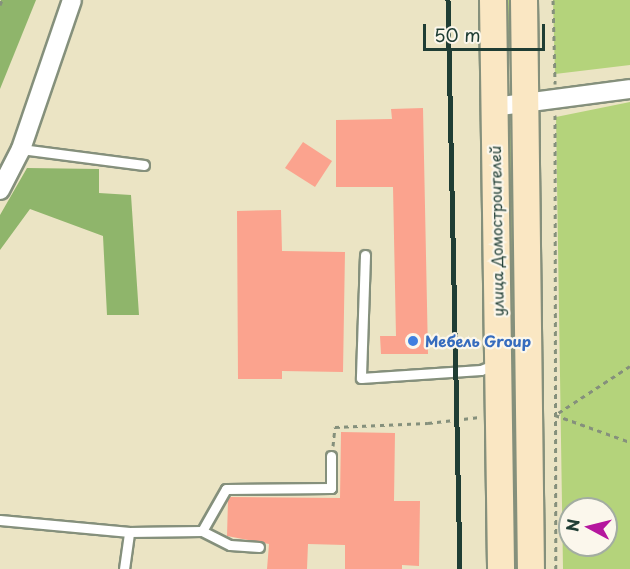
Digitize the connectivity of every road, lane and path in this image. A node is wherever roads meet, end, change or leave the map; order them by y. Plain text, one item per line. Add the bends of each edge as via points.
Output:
1 (2, 0) edge
2 (72, 0) edge
3 (493, 0) edge
4 (524, 0) edge
5 (553, 0) edge
6 (0, 5) edge
7 (630, 89) edge
8 (555, 99) junction
9 (526, 103) junction
10 (494, 107) junction
11 (21, 148) junction
12 (144, 165) dead end
13 (0, 190) edge
14 (365, 255) dead end
15 (498, 364) junction
16 (630, 366) edge
17 (555, 415) junction
18 (482, 417) dead end
19 (630, 442) edge
20 (331, 456) joint
21 (0, 523) edge
22 (202, 531) junction
23 (129, 532) junction
24 (259, 547) dead end
25 (124, 569) edge
26 (501, 569) edge
27 (531, 569) edge
28 (556, 569) edge

1 - 6 path
2 - 11 street
3 - 10 main road, улица Домостроителей
4 - 9 main road, улица Домостроителей
5 - 8 path
7 - 8 street
8 - 9 street
8 - 17 path
9 - 10 street
9 - 27 main road, улица Домостроителей
10 - 15 main road, улица Домостроителей
11 - 12 lane
11 - 13 street
14 - 15 lane via 361,378 481,370
15 - 26 main road, улица Домостроителей
16 - 17 path
17 - 19 path
17 - 28 path
18 - 20 path via 335,427
20 - 22 lane via 331,488 226,489
21 - 23 lane
22 - 23 lane
22 - 24 lane via 230,545
23 - 25 lane

